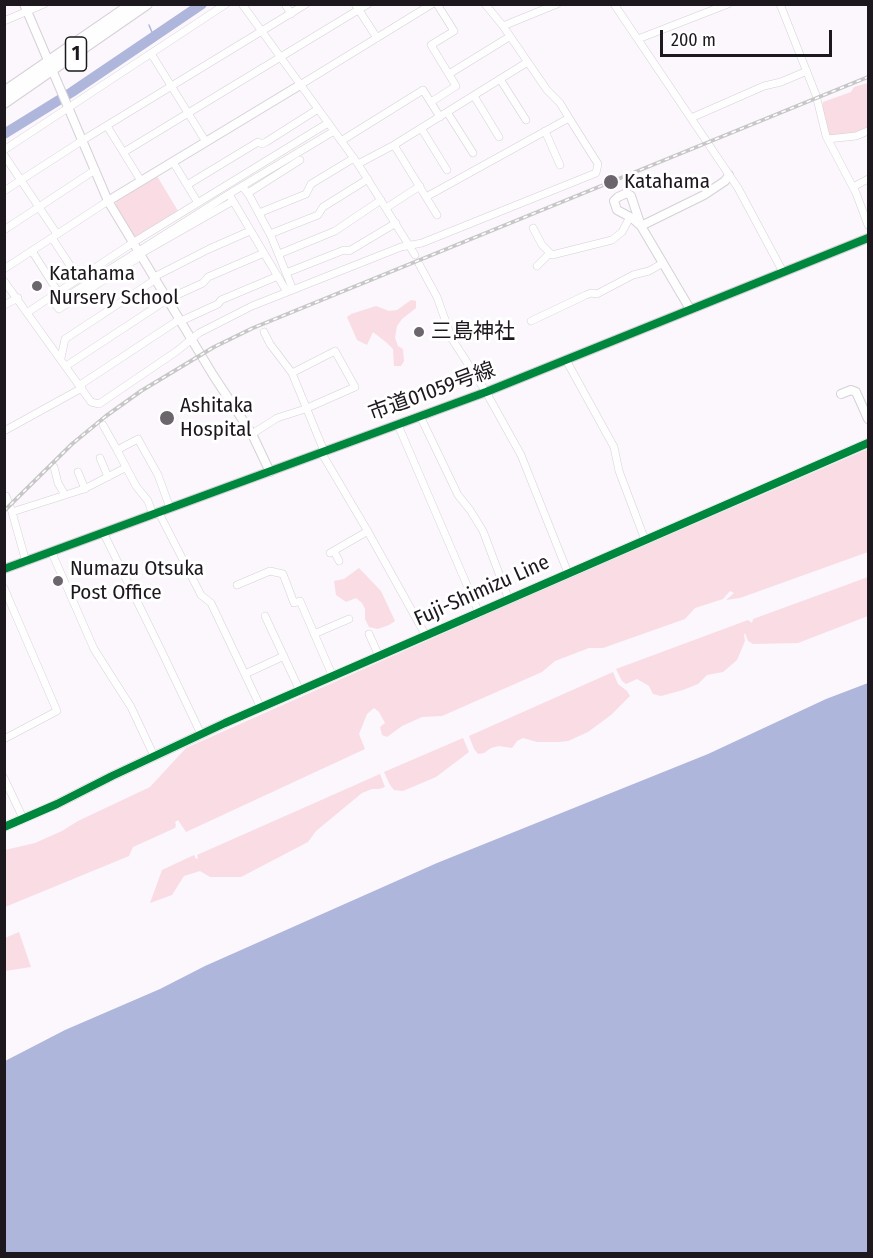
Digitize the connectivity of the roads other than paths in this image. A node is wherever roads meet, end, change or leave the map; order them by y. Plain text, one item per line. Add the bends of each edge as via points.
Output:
1 (44, 4) edge
2 (132, 4) edge
3 (147, 4) edge
4 (226, 4) edge
5 (242, 4) edge
6 (285, 4) edge
7 (306, 4) edge
8 (368, 4) edge
9 (432, 4) edge
10 (437, 4) edge
11 (485, 4) edge
12 (557, 4) edge
13 (614, 4) edge
14 (728, 4) edge
15 (780, 4) edge
16 (357, 7) edge
17 (26, 8) edge
18 (291, 14) junction
19 (4, 21) edge
20 (503, 26) junction
21 (261, 32) junction
22 (509, 37) junction
23 (377, 38) junction
24 (638, 39) junction
25 (152, 55) junction
26 (281, 59) junction
27 (526, 63) junction
28 (50, 67) junction
29 (807, 71) junction
30 (449, 74) junction
31 (500, 80) junction
32 (300, 85) junction
33 (171, 86) junction
34 (4, 92) edge
35 (474, 96) junction
36 (431, 102) junction
37 (4, 103) edge
38 (68, 106) junction
39 (318, 110) junction
40 (447, 112) junction
41 (188, 114) junction
42 (440, 117) junction
43 (569, 118) junction
44 (691, 118) junction
45 (526, 120) dead end
46 (328, 123) junction
47 (107, 126) junction
48 (421, 128) junction
49 (334, 131) junction
50 (545, 131) junction
51 (868, 131) edge
52 (499, 137) dead end
53 (828, 139) junction
54 (83, 140) junction
55 (341, 141) junction
56 (206, 142) junction
57 (394, 145) junction
58 (4, 150) edge
59 (285, 150) junction
60 (124, 152) junction
61 (473, 153) dead end
62 (4, 155) edge
63 (291, 157) junction
64 (300, 160) dead end
65 (356, 161) junction
66 (173, 162) junction
67 (560, 165) dead end
68 (94, 170) junction
69 (447, 170) dead end
70 (731, 178) junction
71 (368, 179) junction
72 (868, 179) edge
73 (21, 181) junction
74 (141, 182) junction
75 (187, 185) junction
76 (242, 186) junction
77 (420, 186) junction
78 (853, 187) junction
79 (4, 192) edge
80 (248, 193) junction
81 (231, 197) junction
82 (426, 197) junction
83 (381, 200) junction
84 (108, 201) junction
85 (198, 203) junction
86 (39, 208) junction
87 (386, 208) junction
88 (259, 213) junction
89 (437, 215) dead end
90 (630, 217) junction
91 (396, 222) junction
92 (868, 225) edge
93 (641, 226) junction
94 (533, 228) dead end
95 (4, 230) edge
96 (269, 231) junction
97 (251, 233) junction
98 (55, 236) junction
99 (868, 238) edge
100 (409, 246) junction
101 (32, 251) junction
102 (138, 251) junction
103 (264, 253) junction
104 (550, 253) junction
105 (279, 254) junction
106 (415, 255) dead end
107 (663, 263) junction
108 (419, 264) dead end
109 (537, 266) dead end
110 (4, 269) edge
111 (783, 272) junction
112 (286, 273) junction
113 (278, 276) junction
114 (155, 278) junction
115 (79, 279) junction
116 (4, 281) edge
117 (290, 291) junction
118 (58, 292) junction
119 (18, 298) junction
120 (168, 299) junction
121 (4, 305) edge
122 (690, 309) junction
123 (28, 312) junction
124 (181, 320) junction
125 (531, 321) dead end
126 (264, 332) dead end
127 (192, 338) junction
128 (61, 358) junction
129 (566, 360) junction
130 (66, 366) junction
131 (292, 373) junction
132 (81, 386) junction
133 (486, 392) junction
134 (841, 394) dead end
135 (305, 410) junction
136 (420, 416) junction
137 (868, 419) edge
138 (398, 424) junction
139 (103, 425) dead end
140 (5, 430) edge
141 (252, 434) junction
142 (868, 443) edge
143 (117, 450) junction
144 (323, 452) junction
145 (100, 458) dead end
146 (54, 467) dead end
147 (126, 468) junction
148 (78, 472) dead end
149 (270, 472) junction
150 (108, 477) junction
151 (85, 489) junction
152 (5, 495) edge
153 (65, 495) junction
154 (170, 508) junction
155 (12, 512) junction
156 (156, 514) junction
157 (368, 531) junction
158 (344, 533) dead end
159 (104, 534) junction
160 (645, 540) junction
161 (350, 542) junction
162 (52, 553) junction
163 (339, 561) dead end
164 (26, 562) junction
165 (4, 570) edge
166 (568, 573) junction
167 (237, 585) dead end
168 (4, 588) edge
169 (509, 600) junction
170 (7, 604) edge
171 (478, 612) junction
172 (265, 616) dead end
173 (349, 619) dead end
174 (314, 634) junction
175 (369, 634) dead end
176 (426, 636) junction
177 (284, 656) junction
178 (379, 656) junction
179 (245, 674) junction
180 (333, 677) junction
181 (300, 691) junction
182 (261, 708) junction
183 (201, 735) junction
184 (4, 739) edge
185 (154, 756) junction
186 (4, 778) edge
187 (21, 814) dead end
188 (4, 827) edge

1 - 17 street
2 - 28 highway, 1
3 - 28 highway, 1
4 - 25 street
5 - 21 street
6 - 18 street
7 - 18 street
8 - 16 street
9 - 23 street
10 - 30 street via 454,31 431,45
11 - 20 street
12 - 20 street
13 - 24 street
14 - 24 street
15 - 29 street
16 - 23 street
16 - 26 street
17 - 19 street
17 - 28 street
18 - 21 street
20 - 22 street
21 - 26 street
21 - 33 street
22 - 27 street
22 - 30 street
23 - 32 street
24 - 44 street
25 - 33 street
25 - 38 street
26 - 32 street
26 - 41 street
27 - 31 street
27 - 43 street
28 - 34 highway, 1
28 - 37 highway, 1
28 - 38 street
29 - 44 street
29 - 53 street
30 - 36 street via 456,86
31 - 35 street
31 - 45 street
32 - 39 street
32 - 56 street
33 - 41 street
33 - 47 street
35 - 40 street
35 - 52 street
36 - 42 street
36 - 55 street via 423,90
38 - 54 street
38 - 58 street
39 - 46 street
39 - 75 street
40 - 42 street
40 - 61 street
41 - 56 street
41 - 60 street
42 - 48 street
43 - 50 street
43 - 100 street via 598,164 596,172
44 - 70 street
46 - 49 street
46 - 59 street
47 - 54 street
47 - 60 street
48 - 57 street
48 - 69 street
49 - 55 street
49 - 63 street
50 - 67 street
50 - 82 street
51 - 53 street
53 - 78 street
54 - 68 street
54 - 73 street
55 - 65 street
56 - 66 street
57 - 65 street
57 - 77 street
59 - 63 street
59 - 85 street
60 - 74 street
62 - 73 street
63 - 76 street
64 - 80 street
65 - 71 street
65 - 88 street via 311,184 306,194
66 - 74 street
66 - 75 street
68 - 84 street
68 - 86 street
70 - 93 street
70 - 111 street
71 - 83 street
71 - 96 street via 322,208 318,215
72 - 78 street
73 - 79 street
73 - 86 street
74 - 84 street
75 - 85 street
76 - 80 street
76 - 81 street
77 - 82 street
77 - 87 street
78 - 92 street
80 - 88 street
81 - 97 street
81 - 102 street
82 - 89 street
83 - 87 street
83 - 105 street via 335,231
84 - 98 street
84 - 102 street
85 - 102 street
86 - 95 street
86 - 98 street
87 - 91 street
88 - 96 street
90 - 93 street
90 - 93 street via 614,205 618,197 627,193 633,198
90 - 104 street via 612,240 561,254
91 - 100 street
91 - 112 street via 349,250
93 - 107 street
94 - 104 street
96 - 97 street
96 - 105 street
97 - 103 street
97 - 114 street via 209,249
98 - 101 street
98 - 115 street
99 - 111 street, 市道01059号線
100 - 106 street
100 - 117 street
101 - 110 street
101 - 118 street
102 - 102 street via 55,304 58,309
102 - 114 street
102 - 115 street
103 - 113 street
103 - 120 street
104 - 109 street
105 - 112 street
107 - 122 street
107 - 125 street
108 - 133 street via 437,297 452,339
111 - 122 street, 市道01059号線
112 - 117 street
113 - 117 street
113 - 124 street
114 - 120 street
114 - 128 street via 65,339
115 - 118 street
116 - 119 street
117 - 127 street
118 - 123 street
119 - 121 street
119 - 123 street
120 - 124 street
120 - 130 street
122 - 129 street, 市道01059号線
123 - 128 street
124 - 127 street
124 - 132 street
126 - 131 street
127 - 132 street via 99,404 91,402
127 - 141 street
128 - 130 street
129 - 133 street, 市道01059号線
129 - 160 street via 614,447
130 - 132 street
131 - 135 street
131 - 135 street via 335,351 355,387
132 - 140 street
133 - 136 street, 市道01059号線
133 - 166 street via 521,455
134 - 137 street via 856,392
135 - 141 street via 277,418
135 - 144 street
136 - 138 street, 市道01059号線
136 - 169 street via 458,495 483,531
138 - 144 street, 市道01059号線
138 - 171 street
139 - 143 street
141 - 149 street
142 - 160 main road, Fuji-Shimizu Line
143 - 147 street
143 - 154 street via 138,439
144 - 149 street, 市道01059号線
144 - 157 street
145 - 150 street
146 - 153 street
147 - 150 street
147 - 156 street
148 - 151 street
149 - 154 street, 市道01059号線
150 - 151 street
151 - 153 street
152 - 155 street
153 - 155 street
154 - 156 street, 市道01059号線
155 - 164 street
156 - 159 street, 市道01059号線
156 - 179 street via 201,594 211,603
157 - 161 street
157 - 176 street
158 - 161 street
159 - 162 street, 市道01059号線
159 - 183 street
160 - 166 main road, Fuji-Shimizu Line
161 - 163 street via 332,552
162 - 164 street, 市道01059号線
162 - 185 street via 94,649 131,708
164 - 165 street, 市道01059号線
166 - 169 main road, Fuji-Shimizu Line
167 - 174 street via 270,571 283,574 294,603 300,601
168 - 170 street
169 - 171 main road, Fuji-Shimizu Line
170 - 184 street via 57,711
171 - 176 main road, Fuji-Shimizu Line
172 - 177 street
173 - 174 street
174 - 180 street
175 - 178 street
176 - 178 main road, Fuji-Shimizu Line
177 - 179 street
177 - 181 street
178 - 180 main road, Fuji-Shimizu Line
179 - 182 street
180 - 181 main road, Fuji-Shimizu Line
181 - 182 main road, Fuji-Shimizu Line
182 - 183 main road, Fuji-Shimizu Line
183 - 185 main road, Fuji-Shimizu Line
185 - 188 main road, Fuji-Shimizu Line
186 - 187 street

